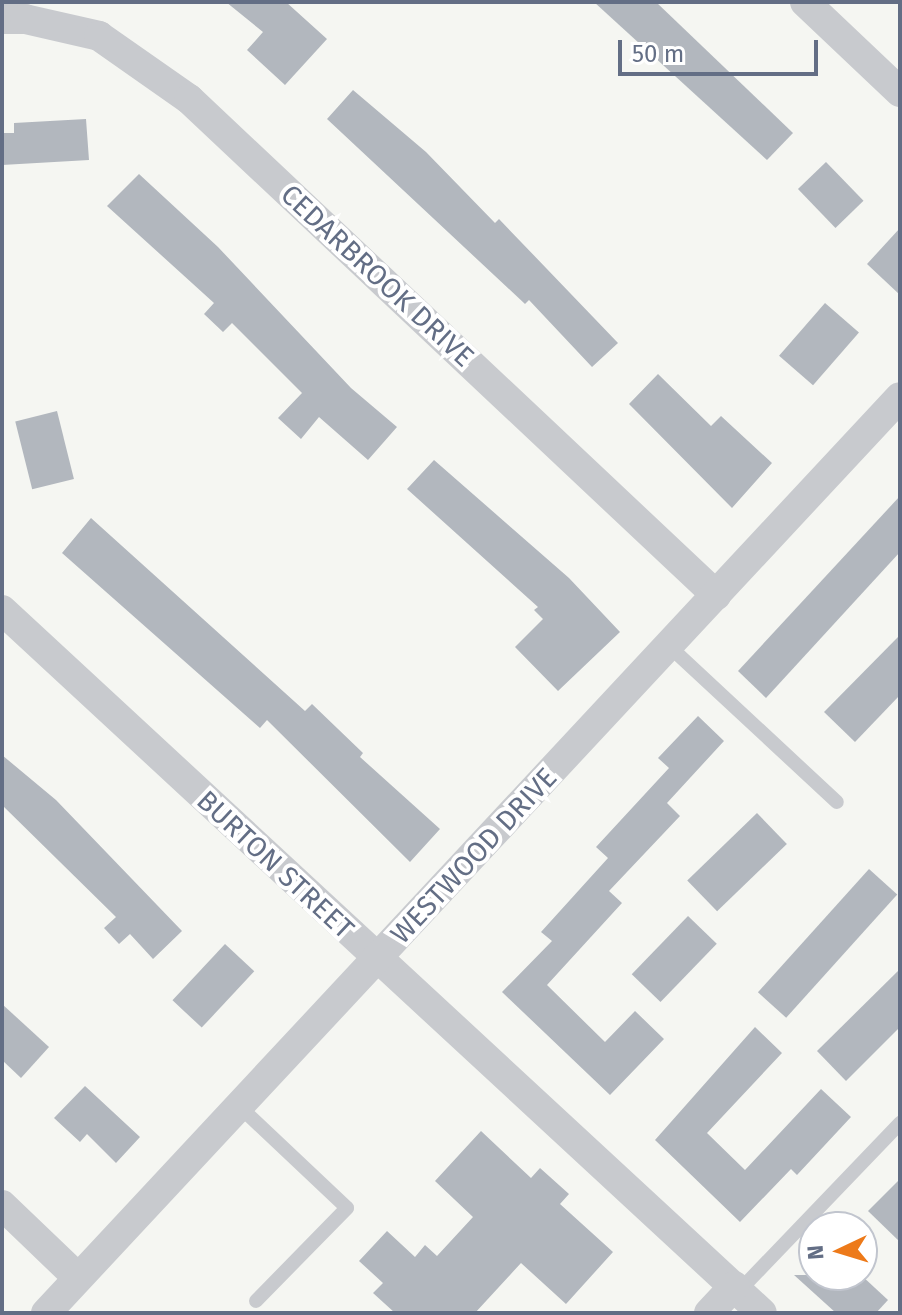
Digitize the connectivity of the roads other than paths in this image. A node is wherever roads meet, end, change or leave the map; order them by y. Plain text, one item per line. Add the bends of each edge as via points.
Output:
1 (805, 2) edge
2 (2, 19) edge
3 (900, 92) edge
4 (900, 397) edge
5 (716, 595) junction
6 (2, 610) edge
7 (669, 646) junction
8 (837, 802) dead end
9 (377, 961) junction
10 (240, 1107) junction
11 (900, 1123) edge
12 (2, 1205) edge
13 (78, 1278) junction
14 (736, 1288) junction
15 (256, 1301) dead end
16 (46, 1313) edge
17 (709, 1313) edge
18 (762, 1313) edge

1 - 3 street
2 - 5 street, CEDARBROOK DRIVE via 99,36 189,99
4 - 5 street, WESTWOOD DRIVE
5 - 7 street, WESTWOOD DRIVE
6 - 9 street, BURTON STREET
7 - 8 lane
7 - 9 street, WESTWOOD DRIVE
9 - 10 street, WESTWOOD DRIVE
9 - 14 street, BURTON STREET
10 - 13 street, WESTWOOD DRIVE
10 - 15 lane via 347,1208
11 - 14 lane
12 - 13 street
13 - 16 street, WESTWOOD DRIVE
14 - 17 street
14 - 18 street, BURTON STREET

